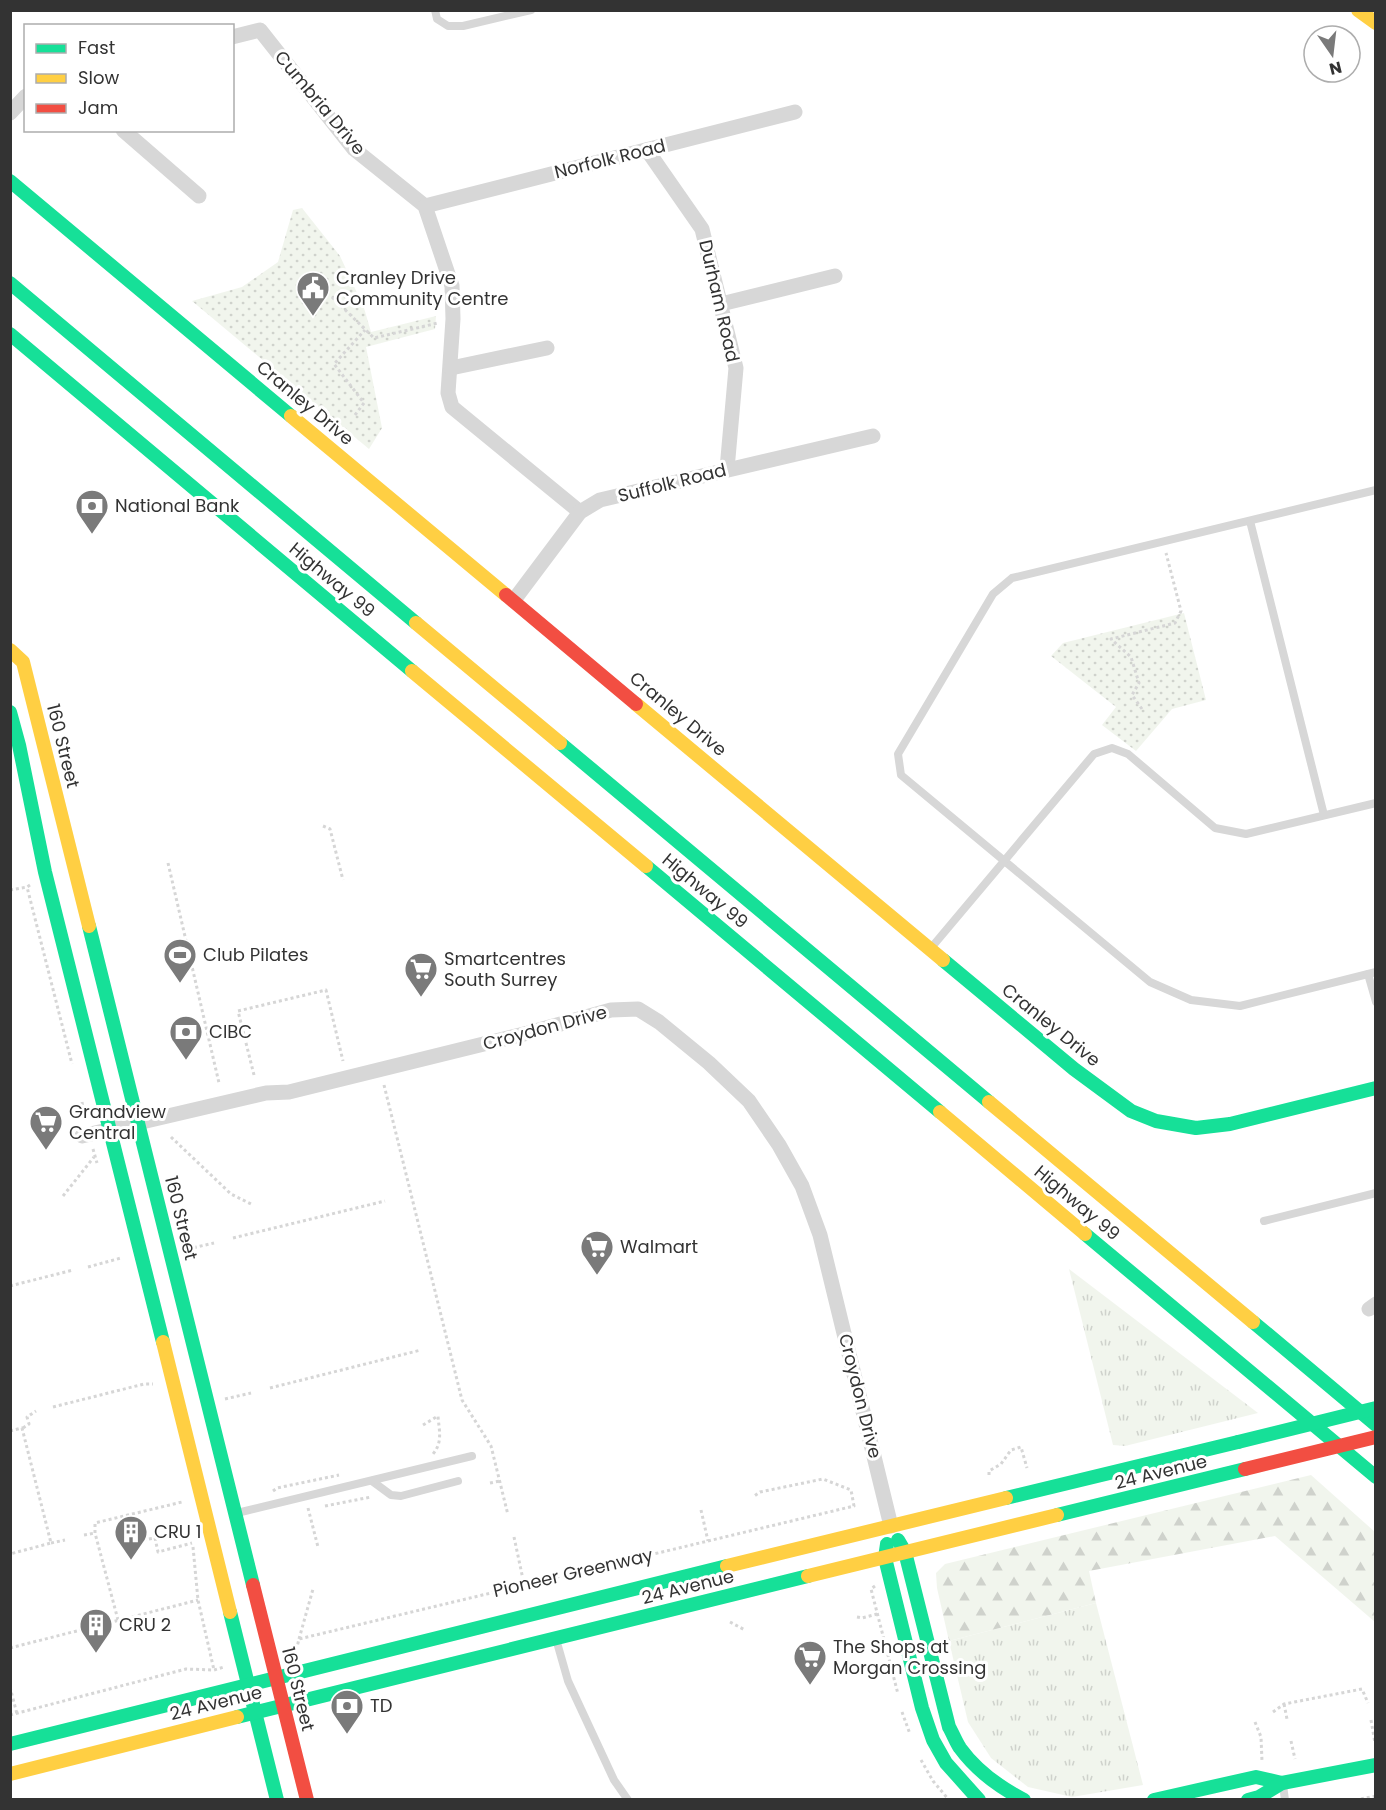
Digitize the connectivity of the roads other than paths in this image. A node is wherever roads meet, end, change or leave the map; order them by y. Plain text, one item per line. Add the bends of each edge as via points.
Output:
1 (435, 10) edge
2 (531, 10) edge
3 (1358, 10) edge
4 (1376, 23) edge
5 (234, 36) edge
6 (24, 98) edge
7 (795, 112) dead end
8 (10, 113) edge
9 (125, 132) edge
10 (647, 150) junction
11 (10, 181) edge
12 (199, 196) dead end
13 (425, 206) junction
14 (835, 276) dead end
15 (10, 283) edge
16 (721, 304) junction
17 (10, 334) edge
18 (547, 348) dead end
19 (451, 368) junction
20 (873, 436) dead end
21 (727, 469) junction
22 (1376, 490) edge
23 (580, 512) junction
24 (1250, 520) junction
25 (514, 600) junction
26 (10, 650) edge
27 (10, 712) edge
28 (1376, 803) edge
29 (1324, 815) junction
30 (1004, 862) junction
31 (931, 948) junction
32 (1372, 973) edge
33 (1376, 1002) edge
34 (1376, 1088) edge
35 (138, 1123) junction
36 (110, 1130) junction
37 (82, 1136) dead end
38 (1376, 1193) edge
39 (1264, 1221) dead end
40 (1376, 1408) edge
41 (1376, 1425) edge
42 (1376, 1437) edge
43 (472, 1456) dead end
44 (1376, 1477) edge
45 (372, 1480) junction
46 (458, 1481) dead end
47 (236, 1514) junction
48 (891, 1526) junction
49 (905, 1552) junction
50 (885, 1557) junction
51 (616, 1593) junction
52 (555, 1638) junction
53 (277, 1677) junction
54 (248, 1684) junction
55 (284, 1705) junction
56 (255, 1712) junction
57 (10, 1744) edge
58 (1376, 1765) edge
59 (10, 1774) edge
60 (1282, 1783) junction
61 (277, 1800) edge
62 (307, 1800) edge
63 (628, 1800) edge
64 (979, 1800) edge
65 (1024, 1800) edge
66 (1154, 1800) edge
67 (1248, 1800) edge
68 (1285, 1800) edge

1 - 2 lane via 437,19 448,26
3 - 4 main road
5 - 13 street, Cumbria Drive via 260,30 354,149
6 - 8 street
7 - 10 street, Norfolk Road
9 - 12 street
10 - 13 street, Norfolk Road
10 - 16 street, Durham Road via 702,229
11 - 25 main road, Cranley Drive
13 - 19 street via 452,286
14 - 16 street
15 - 41 main road, Highway 99
16 - 21 street, Durham Road via 736,368
17 - 44 main road, Highway 99
18 - 19 street
19 - 23 street via 448,393 452,407
20 - 21 street, Suffolk Road
21 - 23 street, Suffolk Road via 600,500
22 - 24 lane
23 - 25 street, Suffolk Road
24 - 29 lane
24 - 30 lane via 1012,578 993,594 898,754 901,776
25 - 31 main road, Cranley Drive
26 - 35 main road, 160 Street via 24,662
27 - 36 main road via 45,872
28 - 29 lane
29 - 30 lane via 1246,834 1215,828 1128,754 1113,748 1094,754
30 - 31 lane
30 - 32 lane via 1150,982 1191,1000 1240,1006
31 - 34 main road, Cranley Drive via 1074,1069 1131,1111 1156,1122 1196,1128 1230,1124
32 - 33 lane
35 - 36 street, Croydon Drive
35 - 47 main road, 160 Street
35 - 48 street, Croydon Drive via 266,1093 289,1092 611,1010 638,1009 709,1064 748,1101 802,1186 820,1235
36 - 37 street, Croydon Drive
36 - 54 main road
38 - 39 lane
40 - 48 main road, 24 Avenue, bridge
42 - 49 main road, 24 Avenue, bridge
43 - 45 lane
45 - 46 lane via 391,1495 401,1496
45 - 47 lane
47 - 53 main road, 160 Street
48 - 49 main road, Croydon Drive
48 - 50 main road, Croydon Drive
48 - 51 main road, 24 Avenue
49 - 50 main road, 24 Avenue
49 - 65 main road, Croydon Drive via 949,1727 961,1749 991,1778
50 - 52 main road, 24 Avenue
50 - 64 main road, Croydon Drive via 933,1740 946,1763
51 - 52 main road via 565,1623
51 - 53 main road, 24 Avenue
52 - 55 main road, 24 Avenue
52 - 63 lane via 568,1681 614,1780
53 - 54 main road, 24 Avenue
53 - 55 main road, 160 Street
54 - 56 main road
54 - 57 main road, 24 Avenue
55 - 56 main road, 24 Avenue
55 - 62 main road, 160 Street
56 - 59 main road, 24 Avenue
56 - 61 main road
58 - 60 main road
60 - 66 main road via 1256,1777
60 - 67 main road
60 - 68 lane

